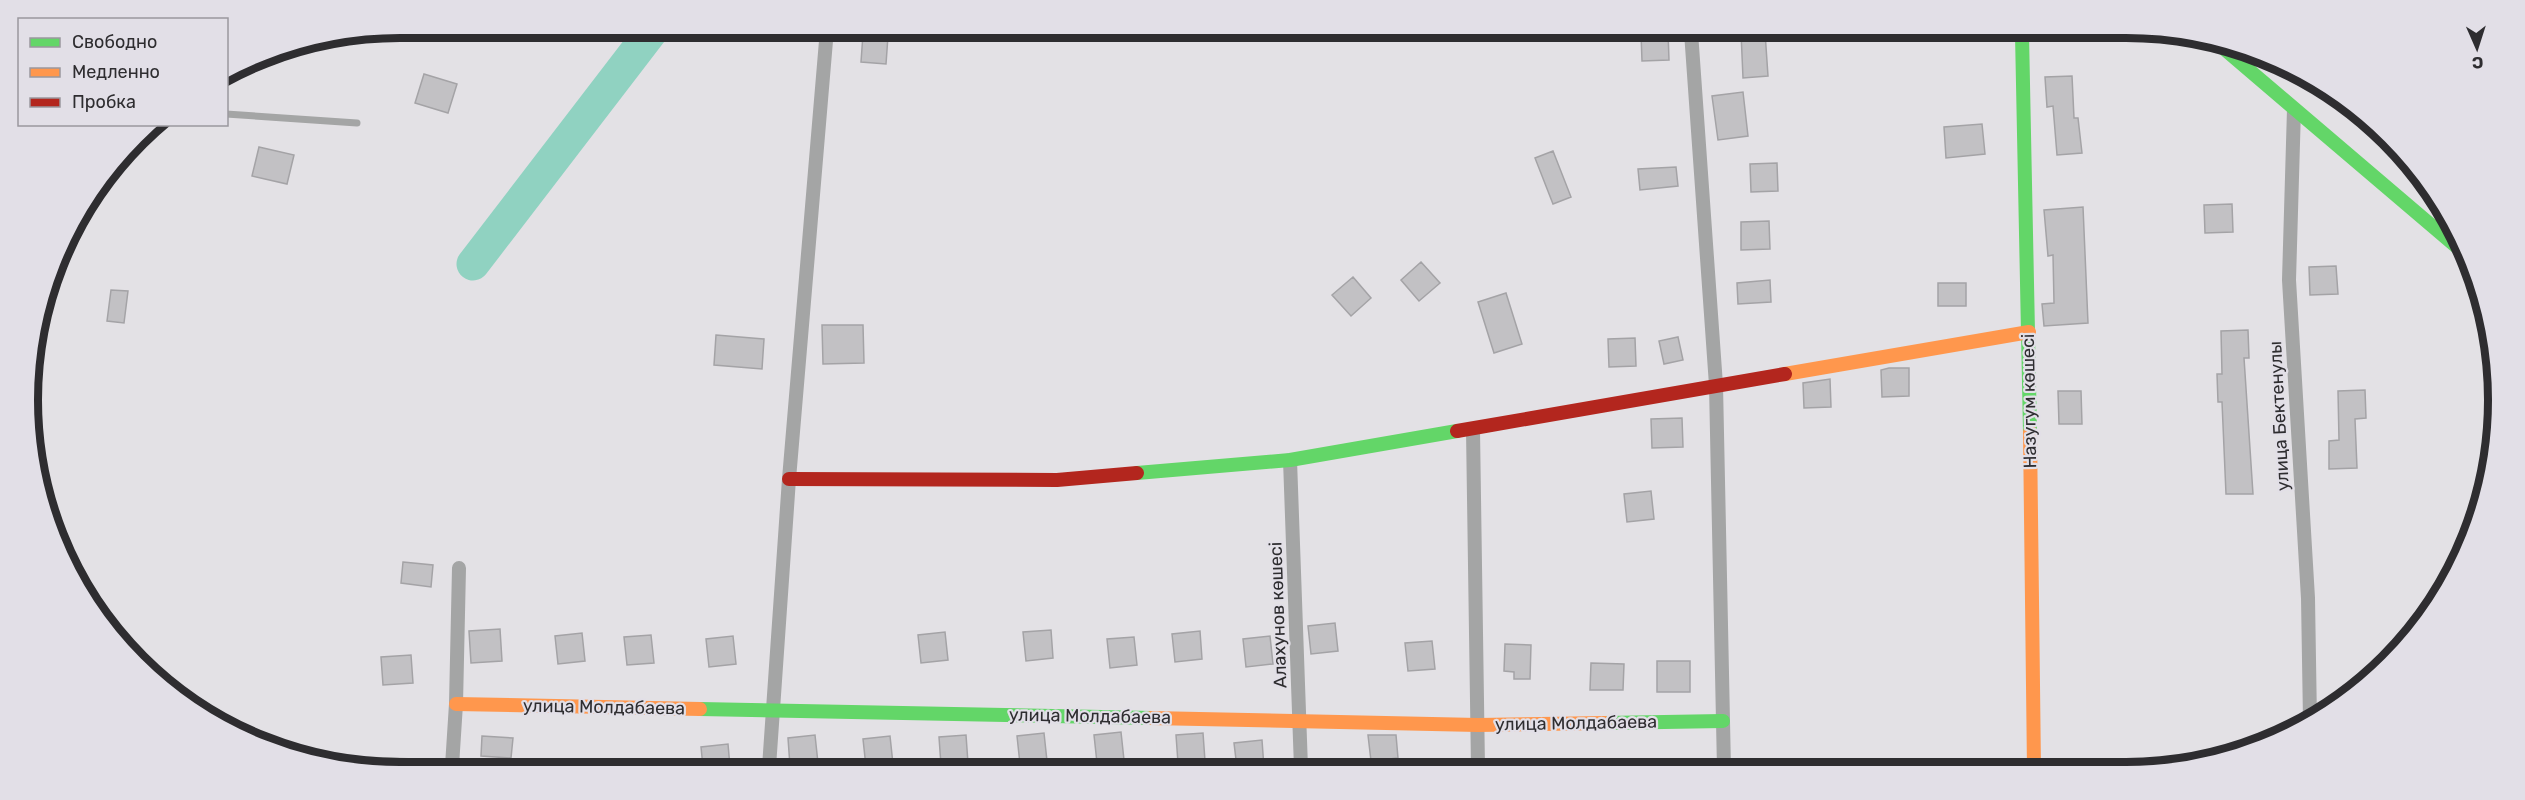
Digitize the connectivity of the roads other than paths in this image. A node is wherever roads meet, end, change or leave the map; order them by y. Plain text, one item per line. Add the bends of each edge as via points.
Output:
1 (825, 38) edge
2 (1691, 38) edge
3 (2022, 38) edge
4 (2229, 53) edge
5 (2294, 109) junction
6 (228, 114) edge
7 (357, 123) dead end
8 (2451, 242) edge
9 (2029, 333) junction
10 (1716, 385) junction
11 (1473, 430) junction
12 (1290, 460) junction
13 (789, 479) junction
14 (459, 568) dead end
15 (456, 704) junction
16 (773, 710) junction
17 (2310, 712) edge
18 (1300, 720) junction
19 (1723, 721) junction
20 (1478, 725) junction
21 (363, 760) edge
22 (404, 762) edge
23 (452, 762) edge
24 (769, 762) edge
25 (1301, 762) edge
26 (1478, 762) edge
27 (1724, 762) edge
28 (2034, 762) edge

1 - 13 street
2 - 10 street
3 - 9 street, Назугум көшесі
4 - 5 street
5 - 8 street
5 - 17 street, улица Бектенулы via 2289,280
6 - 7 lane
9 - 10 street
9 - 28 street, Назугум көшесі
10 - 11 street
10 - 19 street
11 - 12 street
11 - 20 street
12 - 13 street via 1057,480
12 - 18 street, Алахунов көшесі
13 - 16 street
14 - 15 street
15 - 16 street, улица Молдабаева
15 - 23 street
16 - 18 street, улица Молдабаева
16 - 24 street
18 - 20 street, улица Молдабаева
18 - 25 street, Алахунов көшесі
19 - 20 street, улица Молдабаева
19 - 27 street
20 - 26 street
21 - 22 lane

